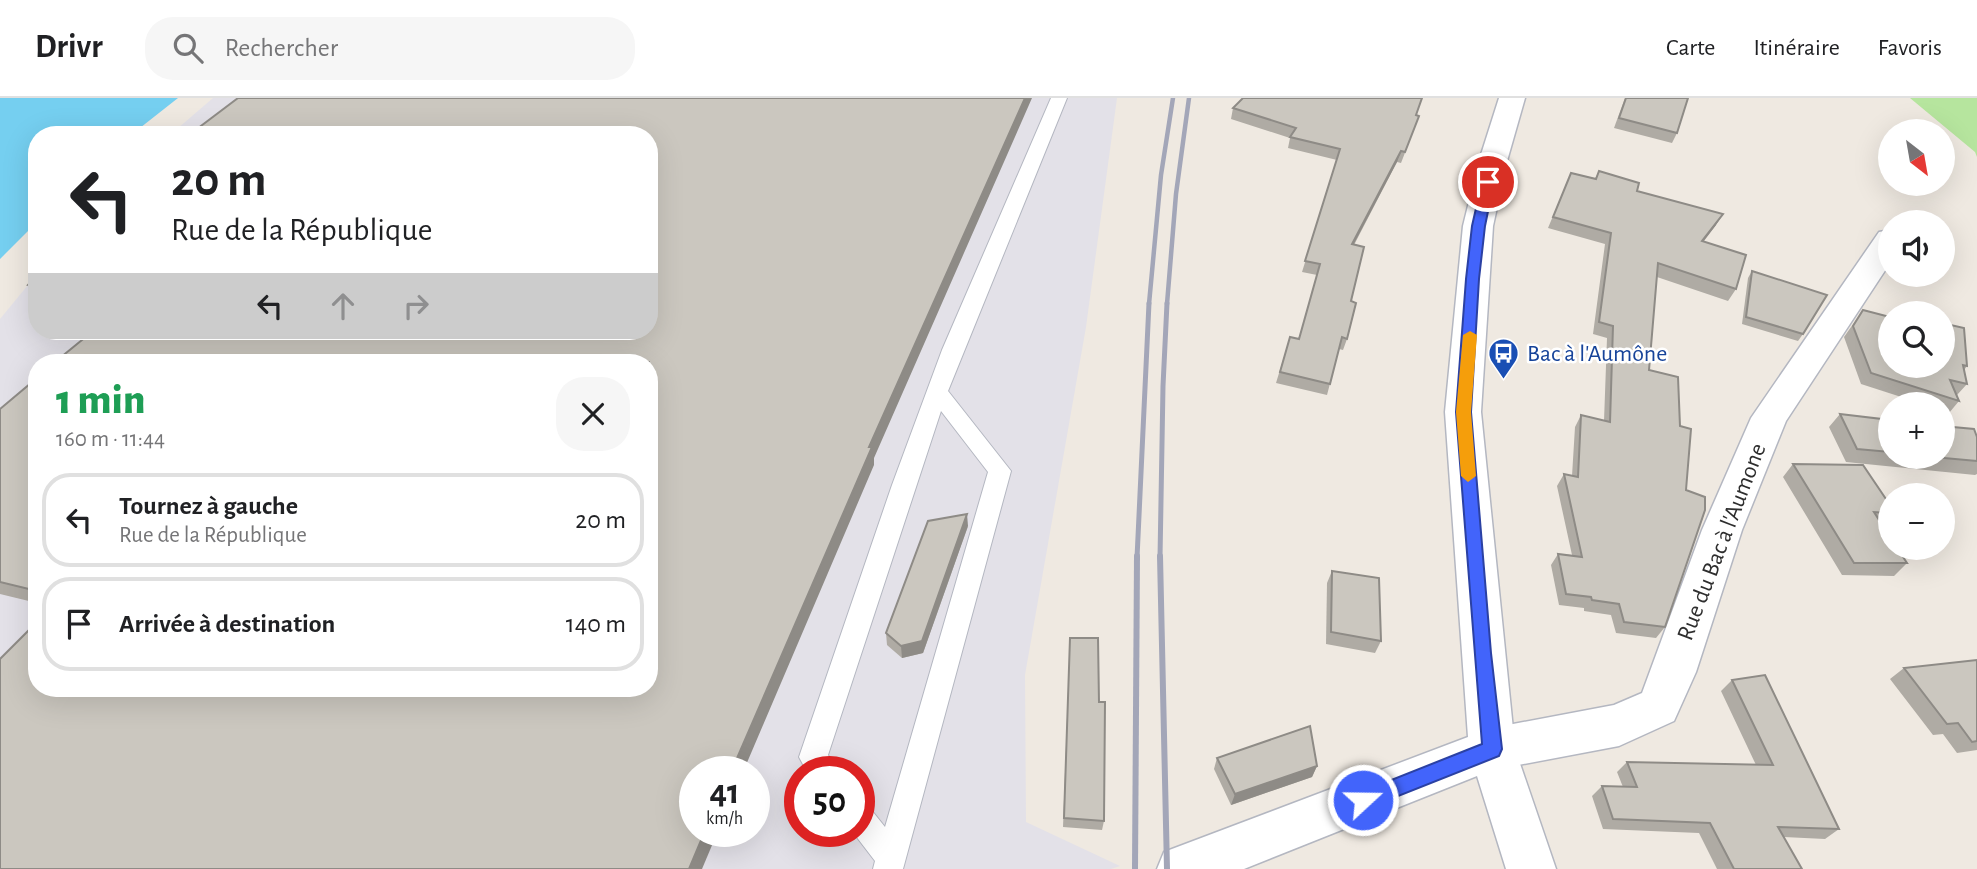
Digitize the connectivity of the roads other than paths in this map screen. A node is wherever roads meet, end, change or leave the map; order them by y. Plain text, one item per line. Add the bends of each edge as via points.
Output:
1 (1059, 98) edge
2 (1512, 98) edge
3 (1878, 257) edge
4 (937, 392) junction
5 (1492, 749) junction
6 (813, 756) edge
7 (875, 841) edge
8 (890, 864) edge
9 (1182, 869) edge
10 (1531, 869) edge

1 - 4 lane
2 - 5 main road via 1478,226 1463,412
3 - 5 main road, Rue du Bac à l'Aumone via 1769,418 1722,530 1658,707 1619,725
4 - 6 lane
4 - 8 lane via 1000,471
5 - 9 main road, Rue du Bac à l'Aumone
5 - 10 main road
7 - 8 lane

